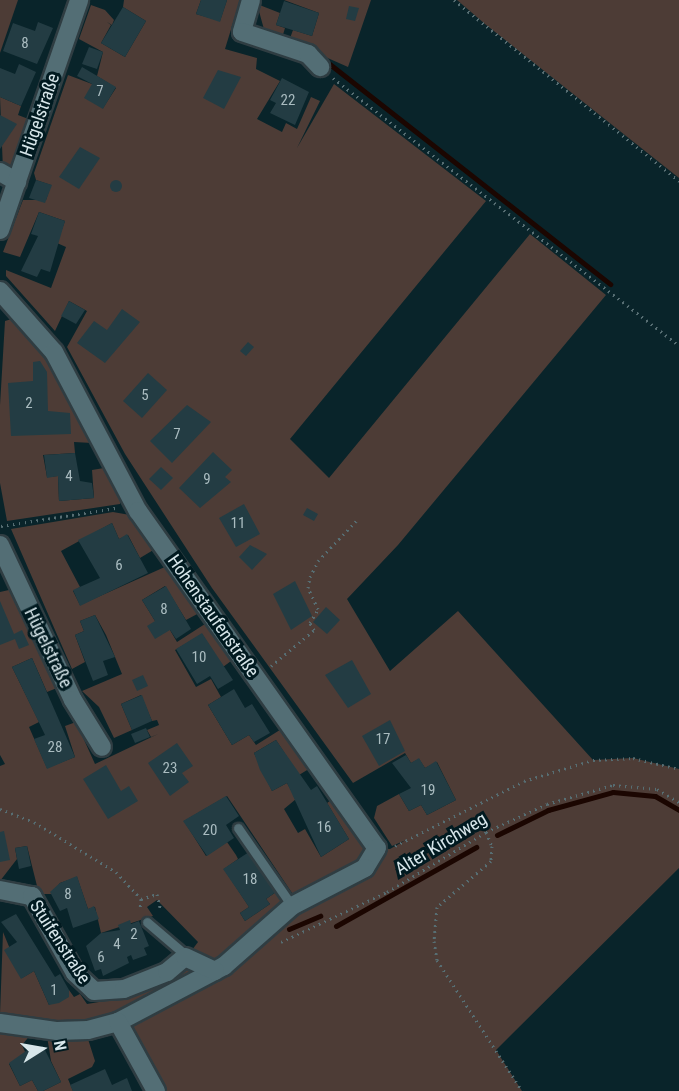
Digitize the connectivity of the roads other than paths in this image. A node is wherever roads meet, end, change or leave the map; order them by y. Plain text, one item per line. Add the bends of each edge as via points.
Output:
1 (79, 0) edge
2 (251, 0) edge
3 (314, 61) road end
4 (0, 172) edge
5 (17, 182) junction
6 (0, 230) edge
7 (0, 291) edge
8 (0, 545) edge
9 (102, 747) dead end
10 (238, 828) dead end
11 (0, 890) edge
12 (292, 906) junction
13 (147, 922) dead end
14 (188, 957) junction
15 (215, 971) junction
16 (118, 1022) junction
17 (0, 1023) edge
18 (156, 1091) edge

1 - 5 street, Hügelstraße
2 - 3 street via 242,32
4 - 5 street
5 - 6 street, Hügelstraße
7 - 12 street, Hohenstaufenstraße via 54,352 135,504 376,848 365,868
8 - 9 street, Hügelstraße via 74,700
10 - 12 lane
11 - 14 street, Stuifenstraße via 32,896 75,972 94,991 124,989 167,972
12 - 15 street
13 - 14 lane
14 - 15 street
15 - 16 street
16 - 17 street via 88,1030 57,1031
16 - 18 street

